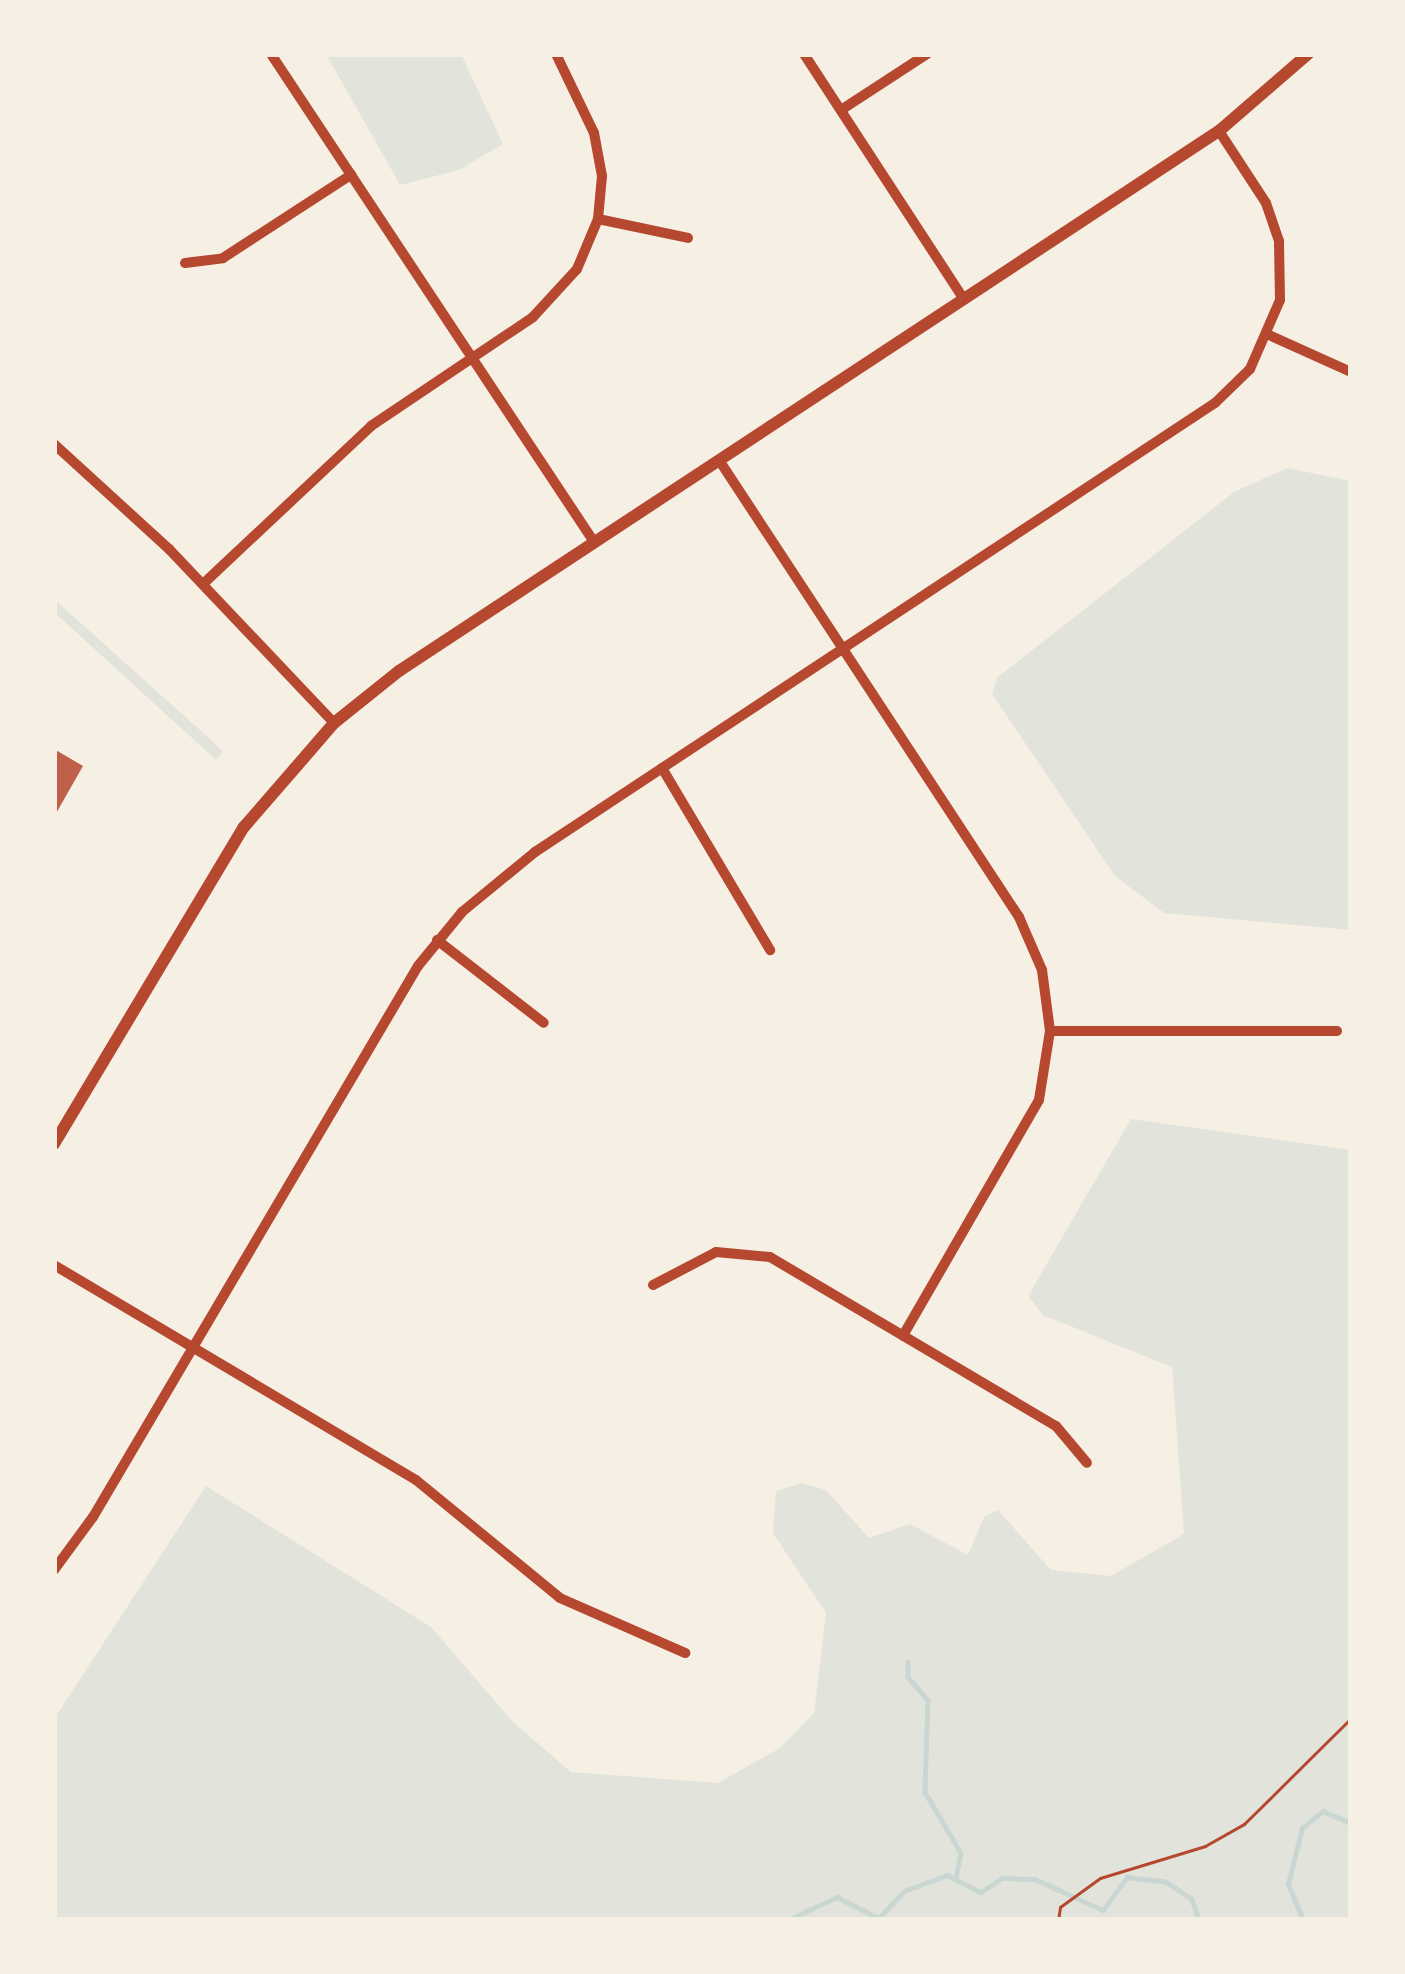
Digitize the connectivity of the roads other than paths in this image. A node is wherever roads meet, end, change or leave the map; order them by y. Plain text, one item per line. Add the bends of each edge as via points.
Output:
1 (271, 54) edge
2 (556, 54) edge
3 (805, 54) edge
4 (927, 54) edge
5 (1308, 54) edge
6 (841, 110) junction
7 (1219, 130) junction
8 (351, 175) junction
9 (598, 219) junction
10 (688, 238) dead end
11 (185, 263) dead end
12 (964, 299) junction
13 (1270, 335) junction
14 (472, 357) junction
15 (1351, 372) edge
16 (54, 444) edge
17 (718, 460) junction
18 (594, 542) junction
19 (202, 584) junction
20 (842, 648) junction
21 (334, 723) junction
22 (662, 768) junction
23 (437, 940) junction
24 (770, 950) dead end
25 (544, 1023) dead end
26 (1050, 1031) junction
27 (1336, 1031) dead end
28 (54, 1144) edge
29 (54, 1265) edge
30 (653, 1285) dead end
31 (904, 1336) junction
32 (193, 1347) junction
33 (1087, 1463) dead end
34 (54, 1570) edge
35 (685, 1653) dead end

1 - 8 street
2 - 9 street via 599,152
3 - 6 street
4 - 6 street
5 - 7 street
6 - 12 street
7 - 12 street
7 - 13 street via 1267,203 1279,241 1280,300
8 - 11 street via 223,258
8 - 14 street
9 - 10 street
9 - 14 street via 560,291
12 - 17 street
13 - 15 street
13 - 20 street via 1215,404
14 - 18 street
14 - 19 street via 371,426
16 - 19 street
17 - 18 street
17 - 20 street
18 - 21 street
19 - 21 street
20 - 22 street
20 - 26 street via 1019,917 1042,970
21 - 28 street via 244,826
22 - 23 street via 490,886
22 - 24 street
23 - 25 street
23 - 32 street
26 - 27 street
26 - 31 street via 1032,1114
29 - 32 street
30 - 31 street via 706,1255 758,1252
31 - 33 street via 1056,1426
32 - 34 street
32 - 35 street via 416,1480 560,1598

